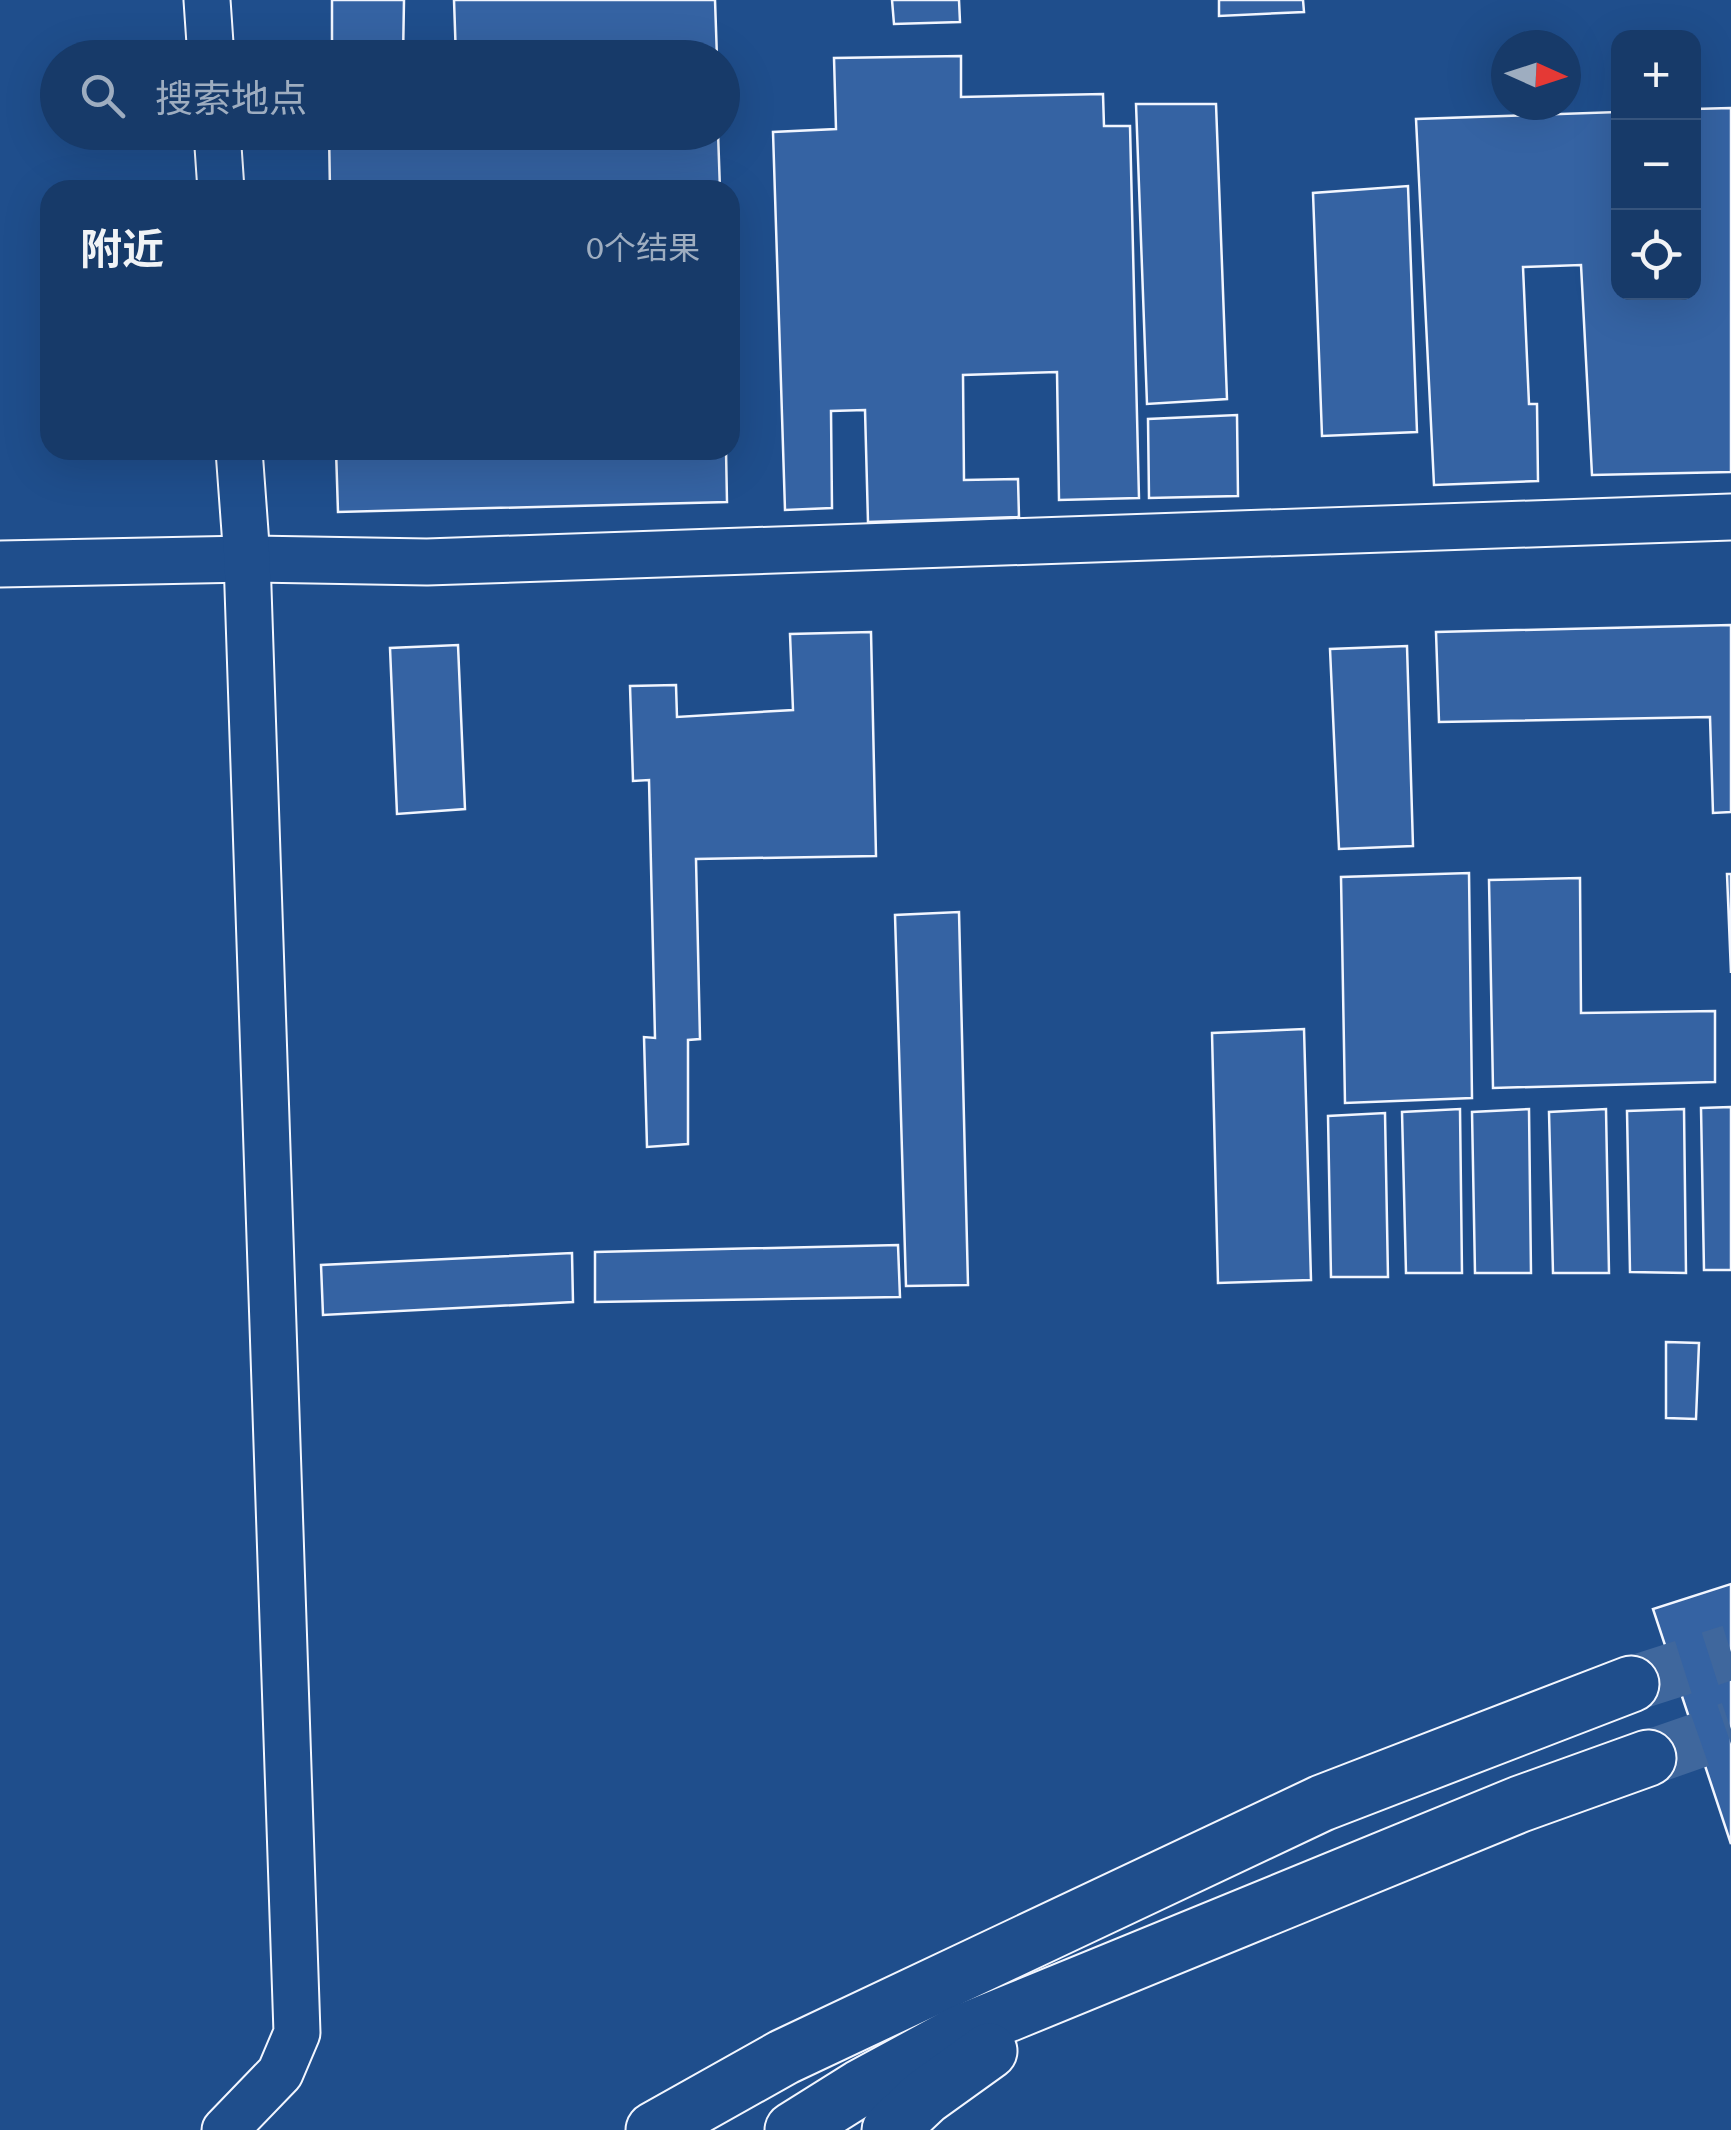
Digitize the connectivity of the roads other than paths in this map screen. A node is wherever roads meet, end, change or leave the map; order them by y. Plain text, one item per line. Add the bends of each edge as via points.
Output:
1 (208, 0) edge
2 (211, 40) edge
3 (218, 150) edge
4 (220, 180) edge
5 (240, 460) edge
6 (1731, 517) edge
7 (247, 558) junction
8 (0, 564) edge
9 (1631, 1684) tunnel mouth
10 (1648, 1758) tunnel mouth
11 (1063, 1926) junction
12 (1123, 1967) junction
13 (224, 2130) edge
14 (654, 2130) edge
15 (730, 2130) edge
16 (794, 2130) edge
17 (890, 2130) edge

1 - 2 street
3 - 4 street
5 - 7 street
6 - 7 street via 427,562
7 - 8 street
7 - 13 street via 298,2033 280,2072
9 - 11 highway via 1322,1803
10 - 12 highway
11 - 14 highway via 784,2057
11 - 15 highway
12 - 16 highway via 961,2033
12 - 17 highway via 1012,2035

